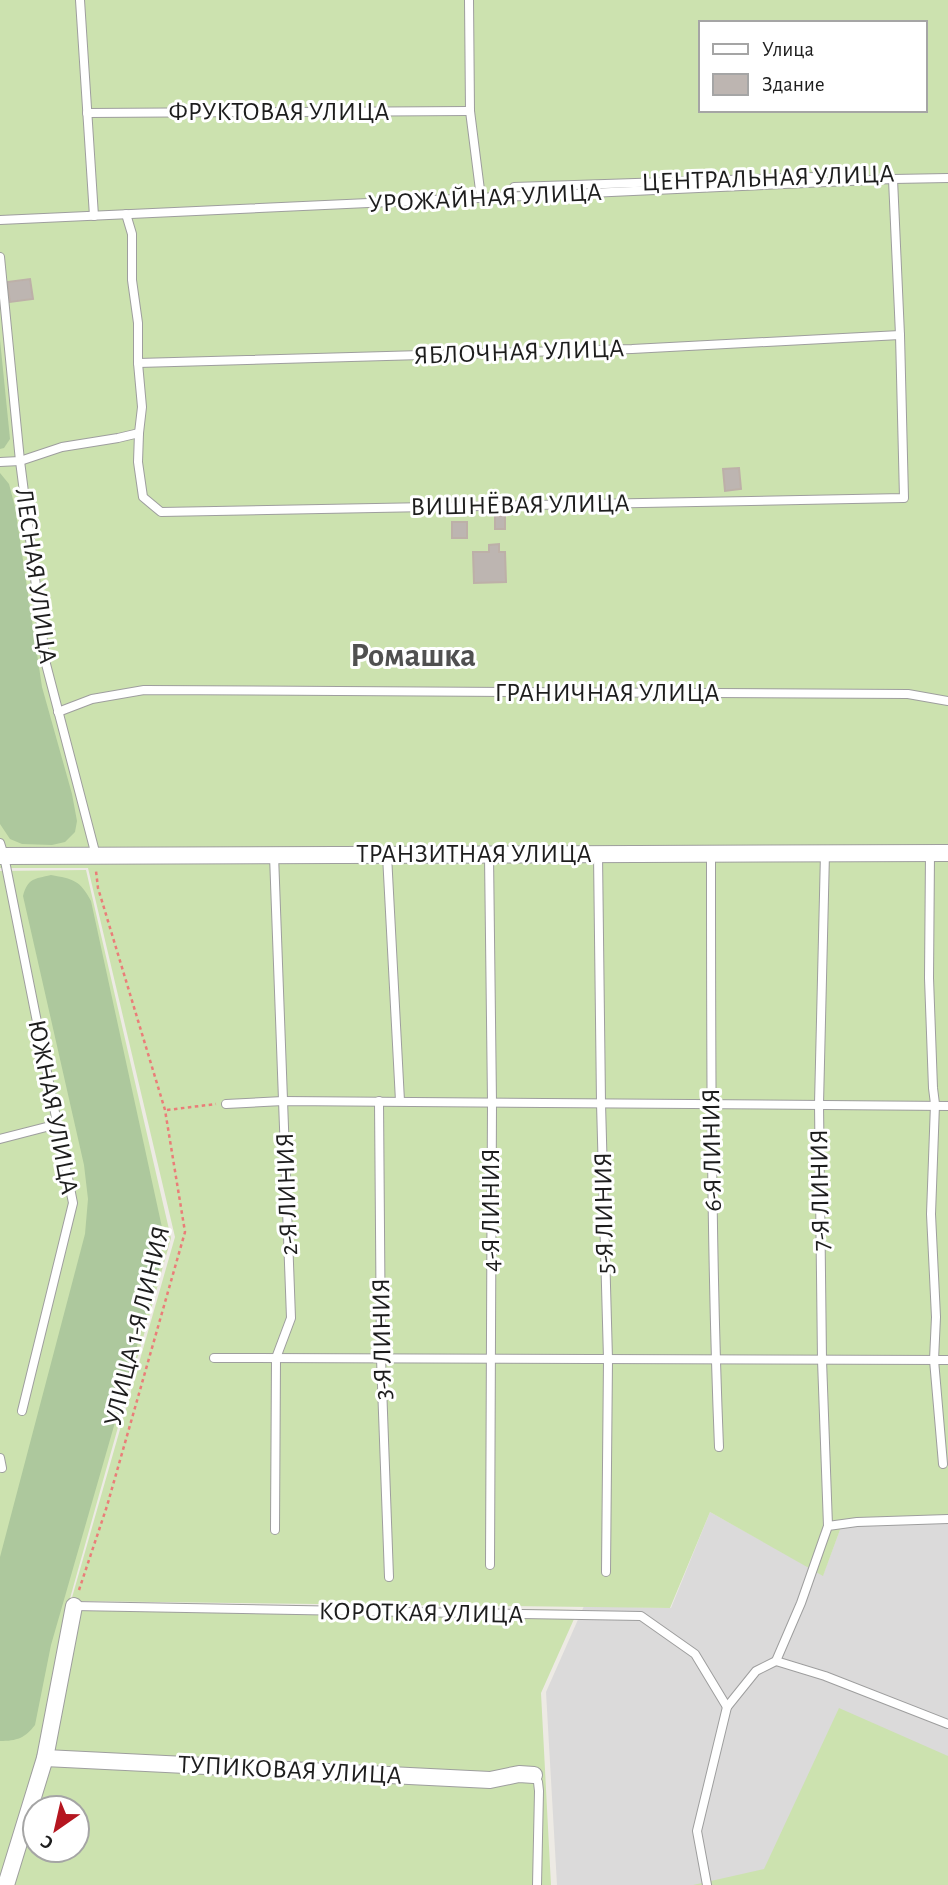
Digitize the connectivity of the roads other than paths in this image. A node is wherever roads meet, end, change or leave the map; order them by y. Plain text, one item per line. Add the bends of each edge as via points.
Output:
1 (80, 0) edge
2 (469, 0) edge
3 (470, 111) junction
4 (87, 113) junction
5 (948, 175) edge
6 (893, 179) junction
7 (509, 197) junction
8 (481, 198) junction
9 (126, 214) junction
10 (94, 216) junction
11 (0, 220) edge
12 (0, 257) edge
13 (900, 335) junction
14 (138, 363) junction
15 (139, 433) junction
16 (20, 461) junction
17 (0, 462) edge
18 (948, 701) edge
19 (58, 712) junction
20 (1, 851) edge
21 (94, 851) junction
22 (825, 853) junction
23 (930, 853) junction
24 (948, 853) edge
25 (598, 854) junction
26 (711, 854) junction
27 (274, 855) junction
28 (387, 855) junction
29 (489, 855) junction
30 (283, 1101) junction
31 (379, 1101) junction
32 (400, 1101) junction
33 (492, 1102) junction
34 (601, 1102) junction
35 (711, 1103) junction
36 (226, 1104) road end
37 (819, 1104) junction
38 (935, 1104) junction
39 (948, 1106) edge
40 (58, 1124) junction
41 (0, 1139) edge
42 (214, 1358) dead end
43 (276, 1358) junction
44 (381, 1358) junction
45 (490, 1359) junction
46 (608, 1359) junction
47 (715, 1359) junction
48 (822, 1360) junction
49 (934, 1360) junction
50 (948, 1360) edge
51 (22, 1411) dead end
52 (719, 1447) dead end
53 (0, 1458) edge
54 (943, 1464) dead end
55 (2, 1468) dead end
56 (948, 1519) edge
57 (828, 1526) junction
58 (275, 1530) dead end
59 (490, 1565) dead end
60 (606, 1572) dead end
61 (389, 1577) dead end
62 (74, 1606) joint
63 (776, 1661) junction
64 (727, 1707) junction
65 (948, 1724) edge
66 (45, 1758) junction
67 (534, 1775) joint
68 (6, 1885) edge
69 (537, 1885) edge
70 (707, 1885) edge

1 - 4 lane
2 - 3 lane
3 - 4 lane, ФРУКТОВАЯ УЛИЦА
3 - 8 lane
4 - 10 lane
5 - 6 lane, УРОЖАЙНАЯ УЛИЦА
5 - 7 lane, ЦЕНТРАЛЬНАЯ УЛИЦА via 514,187
6 - 7 lane, УРОЖАЙНАЯ УЛИЦА
6 - 13 lane
7 - 8 lane, УРОЖАЙНАЯ УЛИЦА
8 - 9 lane, УРОЖАЙНАЯ УЛИЦА
9 - 10 lane, УРОЖАЙНАЯ УЛИЦА
9 - 14 lane via 132,233
10 - 11 lane, УРОЖАЙНАЯ УЛИЦА
12 - 16 lane, ЛЕСНАЯ УЛИЦА
13 - 14 lane, ЯБЛОЧНАЯ УЛИЦА via 618,349
13 - 15 lane, ВИШНЁВАЯ УЛИЦА via 904,498 161,512 143,497
14 - 15 lane
15 - 16 lane via 62,447
16 - 17 lane
16 - 19 lane, ЛЕСНАЯ УЛИЦА via 46,664
18 - 19 lane, ГРАНИЧНАЯ УЛИЦА via 908,694 144,690 92,699
19 - 21 lane, ЛЕСНАЯ УЛИЦА
20 - 21 street, ТРАНЗИТНАЯ УЛИЦА
20 - 40 lane, ЮЖНАЯ УЛИЦА
21 - 27 street, ТРАНЗИТНАЯ УЛИЦА
22 - 23 street, ТРАНЗИТНАЯ УЛИЦА
22 - 26 street, ТРАНЗИТНАЯ УЛИЦА
22 - 37 lane, 7-Я ЛИНИЯ
23 - 24 street, ТРАНЗИТНАЯ УЛИЦА
23 - 38 lane
25 - 26 street, ТРАНЗИТНАЯ УЛИЦА
25 - 29 street, ТРАНЗИТНАЯ УЛИЦА
25 - 34 lane, 5-Я ЛИНИЯ
26 - 35 lane, 6-Я ЛИНИЯ
27 - 28 street, ТРАНЗИТНАЯ УЛИЦА
27 - 30 lane, 2-Я ЛИНИЯ
28 - 29 street, ТРАНЗИТНАЯ УЛИЦА
28 - 32 lane
29 - 33 lane, 4-Я ЛИНИЯ
30 - 31 lane
30 - 36 lane
30 - 43 lane, 2-Я ЛИНИЯ via 291,1318
31 - 32 lane
31 - 44 lane, 3-Я ЛИНИЯ
32 - 33 lane
33 - 34 lane
33 - 45 lane, 4-Я ЛИНИЯ
34 - 35 lane
34 - 46 lane, 5-Я ЛИНИЯ
35 - 37 lane
35 - 47 lane, 6-Я ЛИНИЯ
37 - 38 lane
37 - 48 lane, 7-Я ЛИНИЯ
38 - 39 lane
38 - 49 lane via 931,1214
40 - 41 lane
40 - 51 lane, ЮЖНАЯ УЛИЦА via 73,1203
42 - 43 lane
43 - 44 lane
43 - 58 lane, 2-Я ЛИНИЯ
44 - 45 lane
44 - 61 lane, 3-Я ЛИНИЯ
45 - 46 lane
45 - 59 lane, 4-Я ЛИНИЯ
46 - 47 lane
46 - 60 lane, 5-Я ЛИНИЯ
47 - 48 lane
47 - 52 lane, 6-Я ЛИНИЯ
48 - 49 lane
48 - 57 lane, 7-Я ЛИНИЯ
49 - 50 lane
49 - 54 lane
53 - 55 lane
56 - 57 lane
57 - 63 lane
62 - 64 lane, КОРОТКАЯ УЛИЦА via 640,1616 695,1654
62 - 66 street
63 - 64 lane via 756,1671
63 - 65 lane
64 - 70 lane via 697,1831
66 - 67 street, ТУПИКОВАЯ УЛИЦА via 490,1780
66 - 68 street
67 - 69 lane via 539,1791

